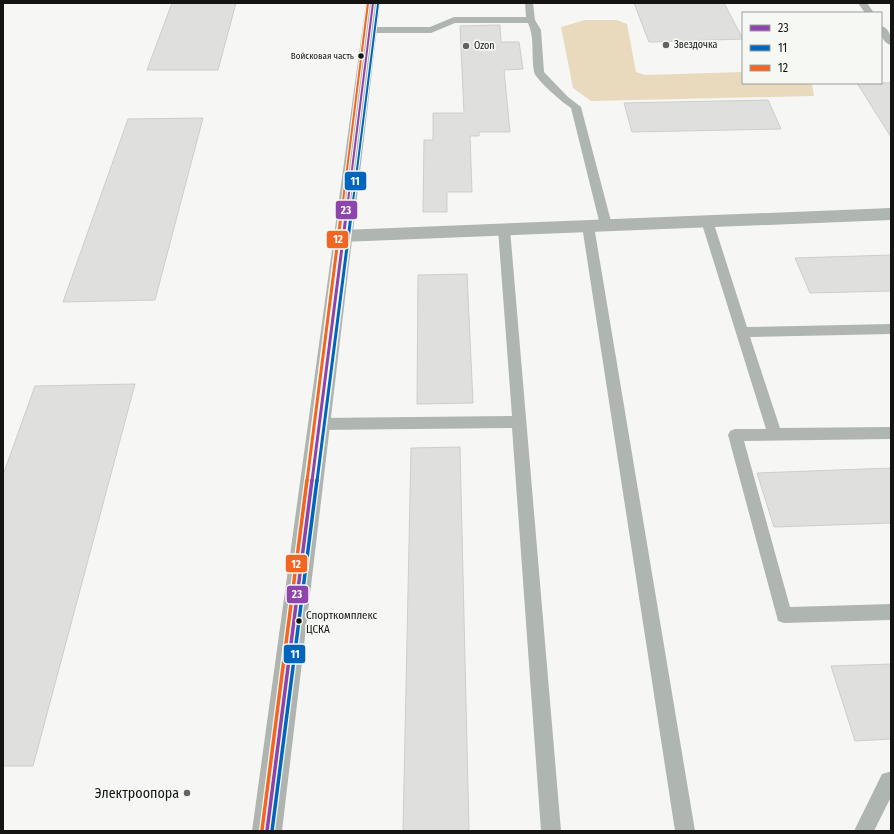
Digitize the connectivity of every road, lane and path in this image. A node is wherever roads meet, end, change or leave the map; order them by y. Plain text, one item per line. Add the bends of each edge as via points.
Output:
1 (373, 3) edge
2 (529, 3) edge
3 (862, 3) edge
4 (869, 12) edge
5 (531, 20) junction
6 (370, 30) junction
7 (882, 30) edge
8 (891, 42) edge
9 (891, 214) edge
10 (707, 221) junction
11 (606, 225) junction
12 (588, 226) junction
13 (504, 229) junction
14 (342, 236) junction
15 (891, 329) edge
16 (742, 332) junction
17 (519, 422) junction
18 (318, 424) junction
19 (891, 433) edge
20 (775, 434) junction
21 (891, 612) edge
22 (891, 781) edge
23 (267, 831) edge
24 (551, 831) edge
25 (685, 831) edge
26 (864, 831) edge

1 - 6 street
2 - 5 lane
3 - 4 lane
5 - 6 lane via 454,20 431,30
5 - 11 lane via 536,30 539,73 564,99 576,107
6 - 14 street
7 - 8 lane
9 - 10 street
10 - 11 street
10 - 16 lane
11 - 12 street
12 - 13 street
12 - 25 lane
13 - 14 street
13 - 17 lane
14 - 18 street
15 - 16 lane
16 - 20 lane
17 - 18 lane
17 - 24 lane
18 - 23 street
19 - 20 lane
20 - 21 lane via 735,435 784,615
22 - 26 lane

